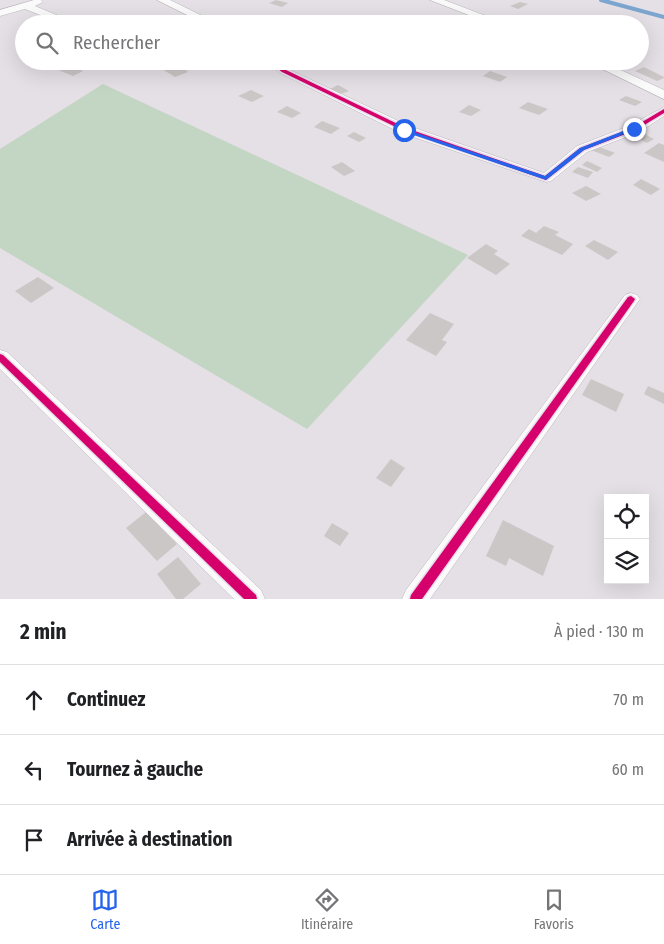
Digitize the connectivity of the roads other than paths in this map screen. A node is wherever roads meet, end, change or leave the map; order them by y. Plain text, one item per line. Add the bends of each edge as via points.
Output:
1 (43, 0) edge
2 (162, 0) edge
3 (435, 0) edge
4 (26, 6) junction
5 (0, 13) edge
6 (50, 15) edge
7 (194, 15) edge
8 (477, 15) edge
9 (281, 70) edge
10 (610, 70) edge
11 (664, 95) edge
12 (664, 111) edge
13 (631, 299) dead end
14 (0, 357) edge
15 (252, 599) edge
16 (415, 599) edge

1 - 4 street
2 - 7 street
3 - 8 street
4 - 5 street
4 - 6 street
9 - 12 street via 404,130 546,178 582,149 634,129
10 - 11 street
13 - 16 street
14 - 15 street

